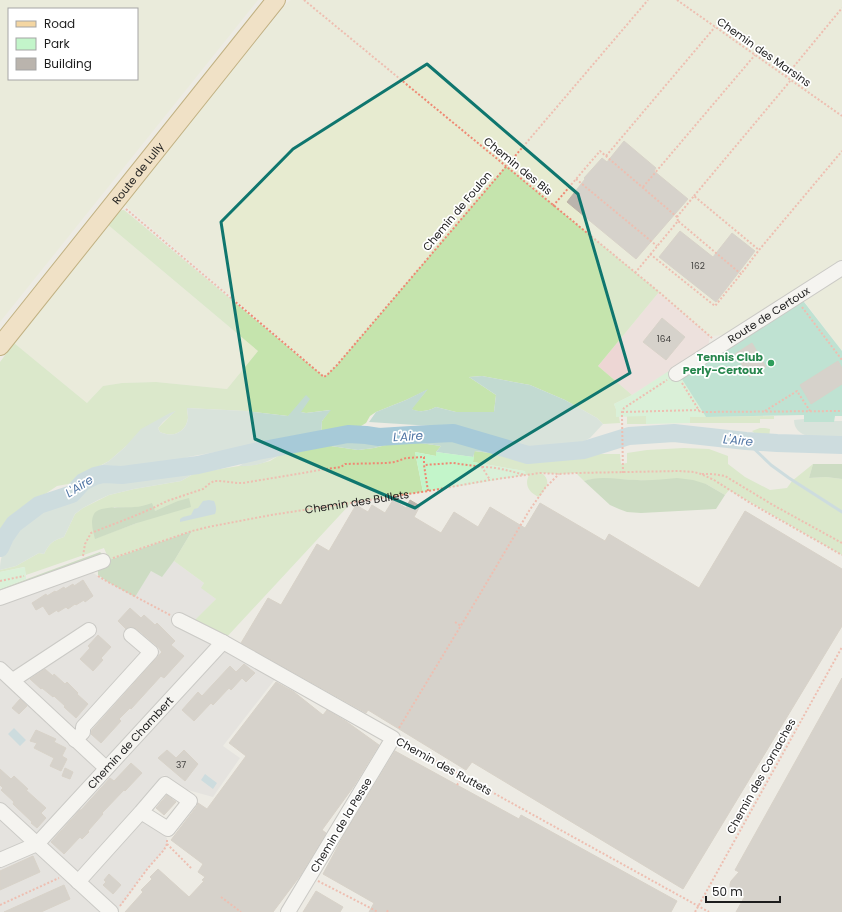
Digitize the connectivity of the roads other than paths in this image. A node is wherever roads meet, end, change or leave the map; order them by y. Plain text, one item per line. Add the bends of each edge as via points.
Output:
1 (276, 0) edge
2 (842, 268) edge
3 (0, 346) edge
4 (676, 374) road end
5 (103, 561) road end
6 (0, 598) edge
7 (180, 620) road end
8 (88, 630) dead end
9 (131, 635) dead end
10 (223, 642) junction
11 (0, 669) edge
12 (12, 680) junction
13 (393, 738) joint
14 (75, 740) junction
15 (106, 768) junction
16 (0, 810) edge
17 (142, 812) junction
18 (37, 844) junction
19 (0, 860) edge
20 (73, 878) junction
21 (111, 911) edge
22 (288, 912) edge

1 - 3 main road, Route de Lully
2 - 4 street, Route de Certoux
5 - 6 street via 84,562
7 - 10 street, Chemin des Ruttets
8 - 12 street
9 - 14 street via 152,652
10 - 13 street, Chemin des Ruttets
10 - 15 street, Chemin de Chambert
11 - 12 street
12 - 14 street
13 - 22 street, Chemin de la Pesse
14 - 15 street
15 - 18 street, Chemin de Chambert
16 - 18 street
17 - 17 street via 166,784 190,801 168,829
17 - 20 street
18 - 19 street
18 - 20 street
20 - 21 street

